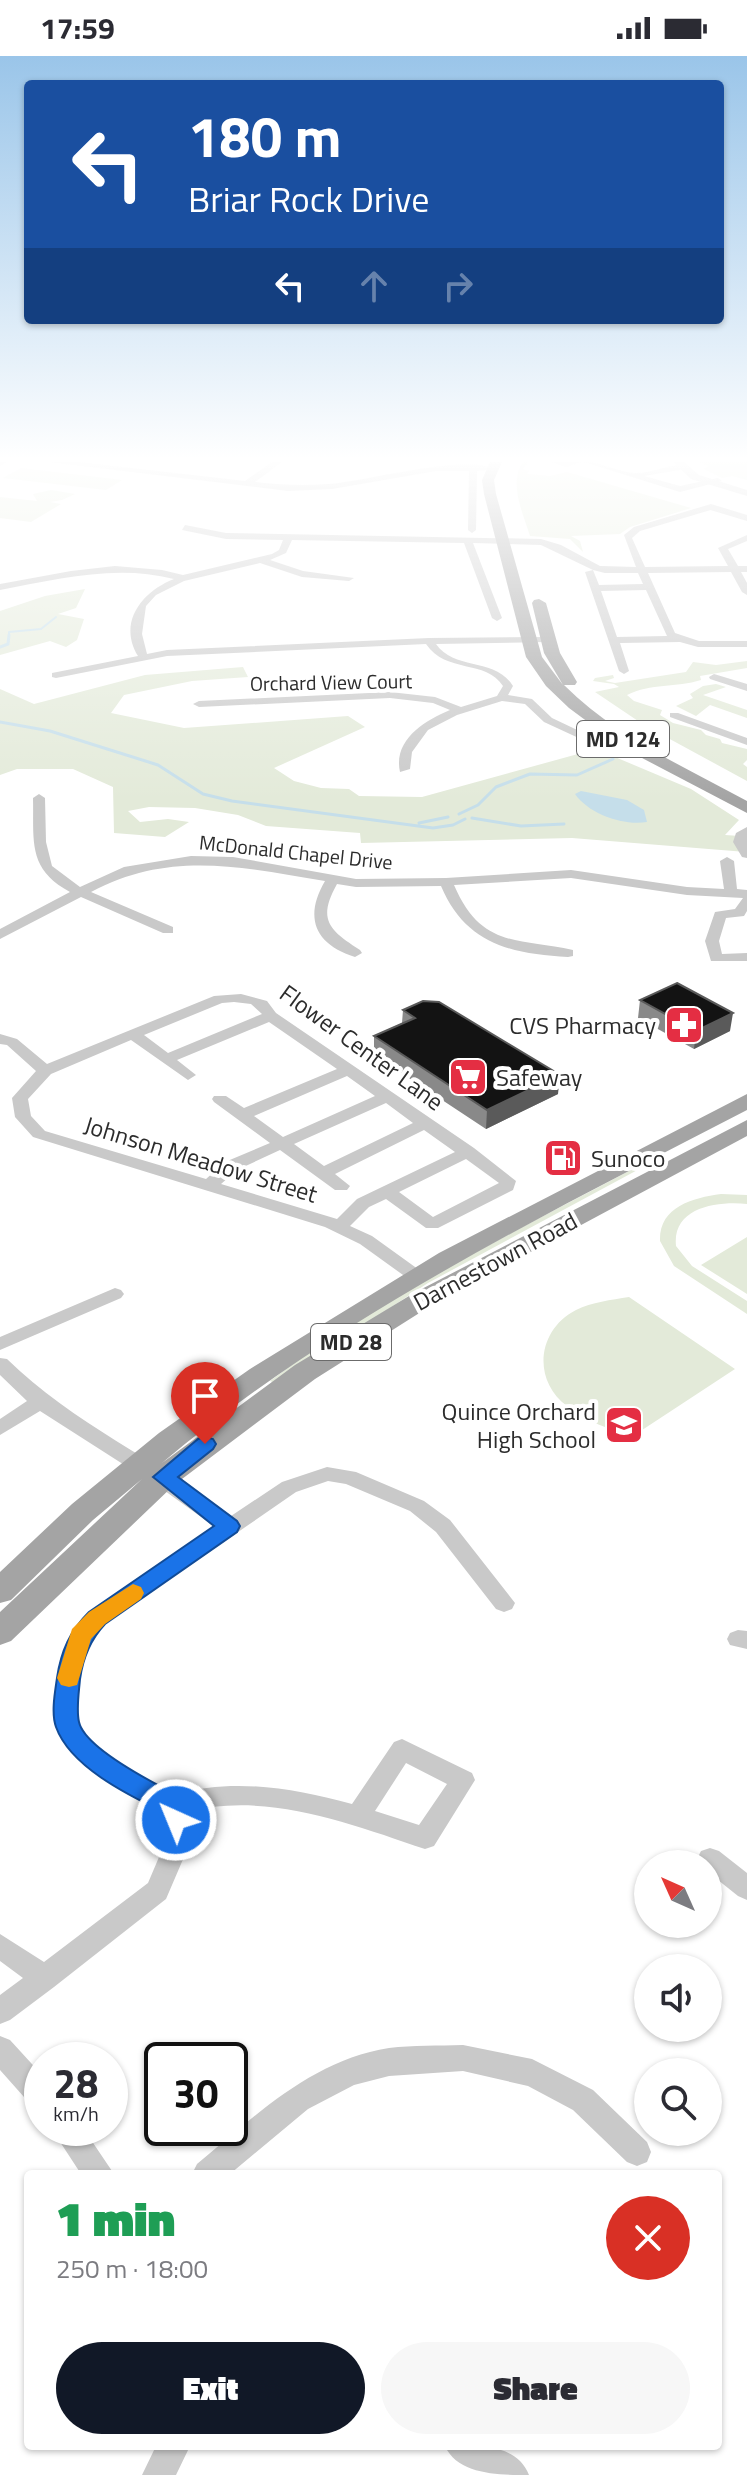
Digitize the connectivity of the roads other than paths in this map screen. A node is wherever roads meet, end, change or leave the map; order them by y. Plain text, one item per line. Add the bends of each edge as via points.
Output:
1 (74, 575) edge
2 (173, 575) edge
3 (202, 575) edge
4 (312, 575) edge
5 (482, 575) edge
6 (519, 575) edge
7 (591, 575) edge
8 (644, 575) edge
9 (349, 578) dead end
10 (186, 579) junction
11 (533, 583) dead end
12 (0, 587) edge
13 (649, 587) junction
14 (595, 588) junction
15 (497, 618) dead end
16 (530, 639) junction
17 (549, 639) junction
18 (678, 639) junction
19 (613, 640) junction
20 (429, 641) junction
21 (747, 644) edge
22 (143, 655) junction
23 (624, 671) dead end
24 (56, 675) dead end
25 (714, 677) dead end
26 (747, 688) edge
27 (501, 698) junction
28 (199, 704) dead end
29 (462, 711) junction
30 (674, 715) dead end
31 (747, 742) edge
32 (609, 749) dead end
33 (404, 769) dead end
34 (747, 794) edge
35 (39, 798) dead end
36 (747, 808) edge
37 (747, 831) edge
38 (747, 854) edge
39 (727, 861) dead end
40 (332, 880) junction
41 (446, 882) junction
42 (80, 892) junction
43 (731, 894) junction
44 (747, 894) edge
45 (747, 901) edge
46 (168, 930) dead end
47 (0, 935) edge
48 (712, 947) junction
49 (747, 947) edge
50 (355, 953) dead end
51 (568, 953) dead end
52 (747, 957) edge
53 (270, 1016) junction
54 (133, 1034) junction
55 (0, 1039) edge
56 (166, 1059) junction
57 (348, 1070) junction
58 (45, 1071) junction
59 (188, 1075) dead end
60 (387, 1097) junction
61 (220, 1099) dead end
62 (747, 1101) edge
63 (242, 1115) junction
64 (426, 1123) junction
65 (747, 1127) edge
66 (282, 1143) junction
67 (468, 1152) junction
68 (323, 1173) junction
69 (208, 1186) junction
70 (341, 1186) dead end
71 (386, 1191) junction
72 (340, 1226) junction
73 (416, 1276) junction
74 (115, 1294) dead end
75 (0, 1344) edge
76 (0, 1364) edge
77 (42, 1401) junction
78 (0, 1428) edge
79 (151, 1470) junction
80 (229, 1526) junction
81 (0, 1591) edge
82 (504, 1603) dead end
83 (0, 1632) edge
84 (173, 1805) junction
85 (358, 1816) dead end
86 (722, 1868) edge
87 (747, 1888) edge
88 (0, 1946) edge
89 (45, 1978) junction
90 (0, 2011) edge
91 (0, 2049) edge
92 (24, 2076) edge
93 (78, 2146) edge
94 (637, 2152) dead end
95 (96, 2170) edge
96 (212, 2170) edge
97 (172, 2450) edge
98 (467, 2450) edge
99 (503, 2473) edge
100 (158, 2475) edge

1 - 12 street
2 - 10 street
3 - 10 street
4 - 9 street
5 - 15 street
6 - 16 main road, MD 124
7 - 14 street
8 - 13 street
10 - 22 street via 155,591 141,605 136,641
11 - 17 main road, MD 124
13 - 14 street
13 - 18 street via 670,633
14 - 19 street
16 - 17 street
16 - 20 street
16 - 36 main road, MD 124 via 547,679 581,712
17 - 34 main road, MD 124 via 558,665 598,709
18 - 19 street
18 - 21 street
19 - 23 street
20 - 22 street
20 - 27 street via 444,658 499,674 508,686
22 - 24 street
25 - 26 street
27 - 29 street
27 - 32 street via 528,701 548,720
28 - 29 street, Orchard View Court via 390,695 435,700
29 - 33 street via 428,724 410,739
30 - 31 street
35 - 42 street via 45,867 59,882
37 - 38 street via 739,842
39 - 43 street
40 - 41 street, McDonald Chapel Drive
40 - 42 street, McDonald Chapel Drive via 233,861 191,860 129,870
40 - 50 street via 319,900 319,921 325,932
41 - 43 street, McDonald Chapel Drive via 571,874
41 - 51 street via 464,917 480,930 524,948
42 - 46 street
42 - 47 street, McDonald Chapel Drive
43 - 44 street, McDonald Chapel Drive
45 - 48 street via 739,913 720,915
48 - 49 street
48 - 52 street via 716,958
53 - 54 street, Flower Center Lane via 253,1000 219,999
53 - 56 street
53 - 57 street, Flower Center Lane
54 - 56 street
54 - 58 street, Flower Center Lane
55 - 58 street via 12,1042
56 - 59 street
57 - 60 street, Flower Center Lane
57 - 63 street
58 - 69 street, Johnson Meadow Street via 20,1098 23,1117 39,1134
60 - 64 street, Flower Center Lane
60 - 66 street
61 - 63 street, Johnson Meadow Street
62 - 73 main road, Darnestown Road / MD 28
63 - 66 street, Johnson Meadow Street
64 - 67 street, Flower Center Lane
64 - 68 street, Johnson Meadow Street
65 - 79 main road, Darnestown Road / MD 28 via 388,1319
66 - 68 street, Johnson Meadow Street
66 - 69 street via 231,1166
67 - 71 street
67 - 71 street via 506,1178 507,1186 432,1224
68 - 70 street, Johnson Meadow Street
69 - 72 street, Johnson Meadow Street
71 - 72 street via 363,1203
72 - 73 street, Johnson Meadow Street
73 - 79 main road, Darnestown Road / MD 28 via 294,1350
74 - 75 street
76 - 77 street
77 - 78 street
77 - 79 street
79 - 80 street
79 - 81 main road, Darnestown Road / MD 28 via 43,1549
79 - 83 main road, Darnestown Road / MD 28
80 - 82 street via 309,1478 349,1477 417,1506 443,1526
80 - 84 street via 97,1618 80,1635 70,1669 67,1725 79,1745 130,1784
84 - 85 street via 214,1795 264,1797
84 - 89 street via 178,1838 172,1867 157,1891
86 - 87 street
88 - 89 street
89 - 90 street
91 - 92 street
93 - 95 street
94 - 96 street via 583,2100 532,2073 463,2058 389,2062 349,2073 298,2099
97 - 100 street
98 - 99 street

